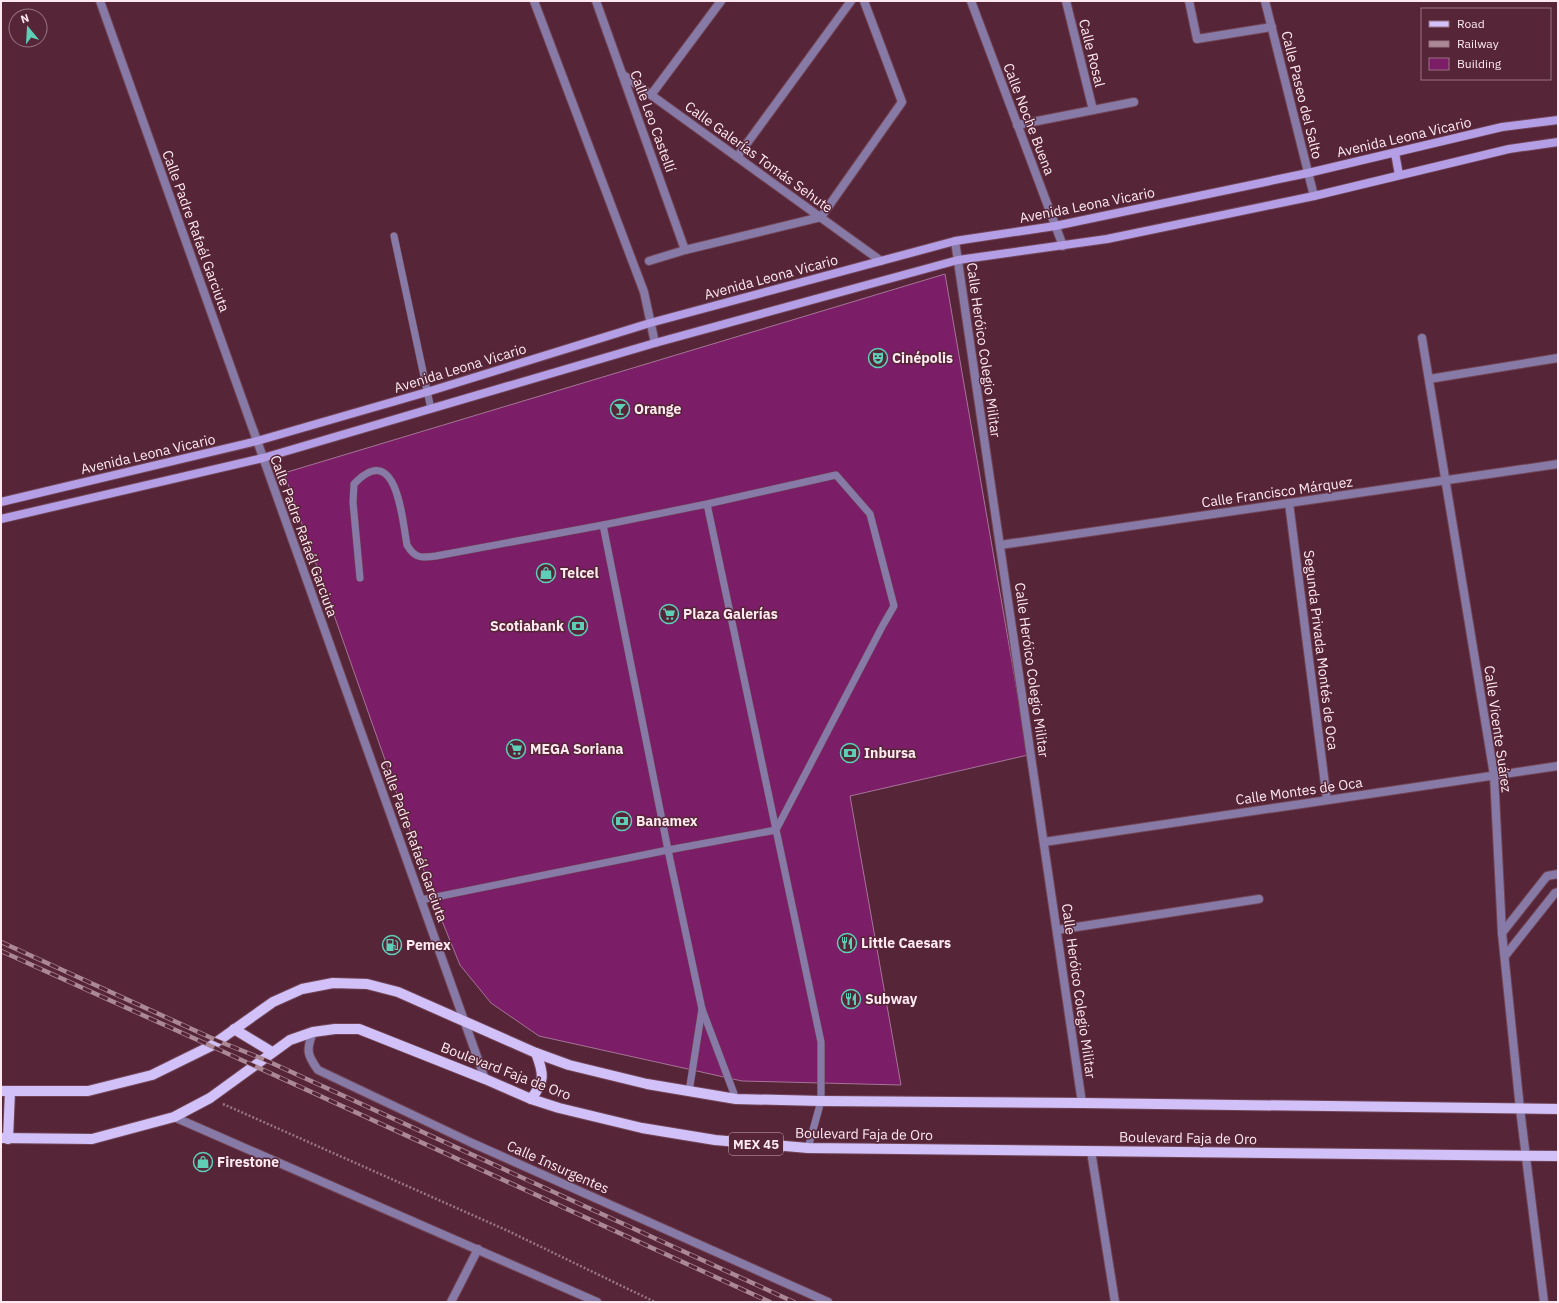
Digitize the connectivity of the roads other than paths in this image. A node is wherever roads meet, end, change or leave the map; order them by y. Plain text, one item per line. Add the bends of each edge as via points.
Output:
1 (100, 1) edge
2 (534, 1) edge
3 (596, 1) edge
4 (721, 1) edge
5 (851, 1) edge
6 (864, 1) edge
7 (971, 1) edge
8 (1066, 1) edge
9 (1189, 1) edge
10 (1266, 1) edge
11 (1272, 27) junction
12 (622, 74) junction
13 (651, 95) junction
14 (1134, 102) dead end
15 (1093, 110) junction
16 (1558, 120) edge
17 (1018, 125) junction
18 (1558, 142) edge
19 (1394, 153) junction
20 (737, 157) junction
21 (1308, 173) junction
22 (1400, 175) junction
23 (1314, 196) junction
24 (821, 217) junction
25 (1056, 226) junction
26 (394, 236) dead end
27 (955, 241) junction
28 (1063, 246) junction
29 (685, 250) junction
30 (958, 260) junction
31 (649, 261) dead end
32 (881, 261) junction
33 (650, 323) junction
34 (1422, 338) dead end
35 (655, 343) junction
36 (1558, 358) edge
37 (1429, 379) junction
38 (427, 392) junction
39 (431, 409) junction
40 (257, 442) junction
41 (262, 458) junction
42 (1558, 464) edge
43 (1446, 480) junction
44 (1, 502) edge
45 (1289, 503) junction
46 (707, 504) junction
47 (1, 519) edge
48 (603, 525) junction
49 (1000, 545) junction
50 (360, 578) dead end
51 (1558, 766) edge
52 (1494, 775) junction
53 (1327, 800) junction
54 (776, 830) junction
55 (1044, 842) junction
56 (668, 850) junction
57 (1558, 874) edge
58 (1558, 892) edge
59 (1259, 899) dead end
60 (421, 900) junction
61 (1057, 930) junction
62 (1502, 933) junction
63 (1505, 956) junction
64 (702, 1009) junction
65 (464, 1021) junction
66 (234, 1030) junction
67 (313, 1032) junction
68 (272, 1052) junction
69 (536, 1053) junction
70 (486, 1079) junction
71 (6, 1091) edge
72 (689, 1092) junction
73 (736, 1098) junction
74 (531, 1099) junction
75 (821, 1101) junction
76 (1082, 1103) junction
77 (1520, 1109) junction
78 (1558, 1109) edge
79 (174, 1117) junction
80 (5, 1138) edge
81 (808, 1148) junction
82 (1091, 1151) junction
83 (1526, 1156) junction
84 (1558, 1156) edge
85 (478, 1249) junction
86 (451, 1302) edge
87 (597, 1302) edge
88 (828, 1302) edge
89 (1115, 1302) edge
90 (1544, 1302) edge

1 - 40 street, Calle Padre Rafaél Garciuta
2 - 33 street via 644,292
3 - 12 street, Calle Leo Castellí
4 - 13 street
5 - 20 street
6 - 24 street via 902,102
7 - 17 street, Calle Noche Buena
8 - 15 street, Calle Rosal
9 - 11 street via 1197,39
10 - 11 street, Calle Paseo del Salto
11 - 21 street, Calle Paseo del Salto
12 - 13 street, Calle Galerías Tomás Sehute
12 - 29 street, Calle Leo Castellí
13 - 20 street, Calle Galerías Tomás Sehute
14 - 15 street
15 - 17 street
16 - 19 street, Avenida Leona Vicario via 1502,128
17 - 25 street, Calle Noche Buena
18 - 22 street, Avenida Leona Vicario via 1509,149
19 - 21 street, Avenida Leona Vicario
19 - 22 street
20 - 24 street, Calle Galerías Tomás Sehute
21 - 23 street, Calle Paseo del Salto
21 - 25 street, Avenida Leona Vicario
22 - 23 street, Avenida Leona Vicario
23 - 28 street, Avenida Leona Vicario
24 - 29 street
24 - 32 street, Calle Galerías Tomás Sehute
25 - 27 street, Avenida Leona Vicario
25 - 28 street, Calle Noche Buena
26 - 38 lane
27 - 30 street, Calle Heróico Colegio Militar
27 - 32 street, Avenida Leona Vicario
28 - 30 street, Avenida Leona Vicario
29 - 31 street
30 - 35 street, Avenida Leona Vicario
30 - 49 street, Calle Heróico Colegio Militar
32 - 33 street, Avenida Leona Vicario
33 - 35 street
33 - 38 street, Avenida Leona Vicario
34 - 37 street, Calle Vicente Suárez
35 - 39 street, Avenida Leona Vicario
36 - 37 street
37 - 43 street, Calle Vicente Suárez
38 - 39 lane
38 - 40 street, Avenida Leona Vicario
39 - 41 street, Avenida Leona Vicario
40 - 41 street, Calle Padre Rafaél Garciuta
40 - 44 street, Avenida Leona Vicario
41 - 47 street, Avenida Leona Vicario
41 - 60 street, Calle Padre Rafaél Garciuta
42 - 43 street, Calle Francisco Márquez
43 - 45 street, Calle Francisco Márquez
43 - 52 street, Calle Vicente Suárez
45 - 49 street, Calle Francisco Márquez
45 - 53 street, Segunda Privada Montés de Oca
46 - 48 lane
46 - 54 lane
46 - 54 lane via 836,475 870,514 894,606
48 - 50 lane via 422,558 412,554 407,545 396,488 385,474 373,471 363,474 354,484 353,502
48 - 56 lane
49 - 55 street, Calle Heróico Colegio Militar
51 - 52 street, Calle Montes de Oca
52 - 53 street, Calle Montes de Oca
52 - 62 street, Calle Vicente Suárez
53 - 55 street, Calle Montes de Oca
54 - 56 lane
54 - 75 lane via 821,1042
55 - 61 street, Calle Heróico Colegio Militar
56 - 60 lane
56 - 64 lane
57 - 62 street via 1546,876
58 - 63 street
59 - 61 street
60 - 65 street, Calle Padre Rafaél Garciuta
61 - 76 street, Calle Heróico Colegio Militar
62 - 63 street, Calle Vicente Suárez
63 - 77 street, Calle Vicente Suárez
64 - 72 lane
64 - 73 lane
65 - 66 main road, Boulevard Faja de Oro via 398,992 368,984 333,983 302,989 272,1002
65 - 69 main road, Boulevard Faja de Oro
65 - 70 street, Calle Padre Rafaél Garciuta
66 - 68 main road
66 - 71 main road, Boulevard Faja de Oro via 212,1046 152,1075 88,1091
67 - 68 main road, Boulevard Faja de Oro / MEX 45 via 290,1040
67 - 70 main road, Boulevard Faja de Oro / MEX 45 via 359,1029
67 - 88 street, Calle Insurgentes via 308,1045 310,1059 318,1070 472,1143
68 - 79 main road, Boulevard Faja de Oro / MEX 45 via 210,1098
69 - 72 main road, Boulevard Faja de Oro via 647,1084
69 - 74 main road via 542,1069 540,1087
70 - 74 main road, Boulevard Faja de Oro / MEX 45
71 - 80 main road
72 - 73 main road, Boulevard Faja de Oro
73 - 75 main road, Boulevard Faja de Oro
74 - 81 main road, Boulevard Faja de Oro / MEX 45 via 642,1128 715,1140
75 - 76 main road, Boulevard Faja de Oro
75 - 81 lane
76 - 77 main road, Boulevard Faja de Oro
77 - 78 main road, Boulevard Faja de Oro
77 - 83 street, Calle Vicente Suárez
79 - 80 main road, Boulevard Faja de Oro / MEX 45 via 92,1139
79 - 85 street
81 - 82 main road, Boulevard Faja de Oro / MEX 45
82 - 83 main road, Boulevard Faja de Oro / MEX 45
82 - 89 street
83 - 84 main road, Boulevard Faja de Oro / MEX 45
83 - 90 street, Calle Vicente Suárez
85 - 86 street
85 - 87 street

